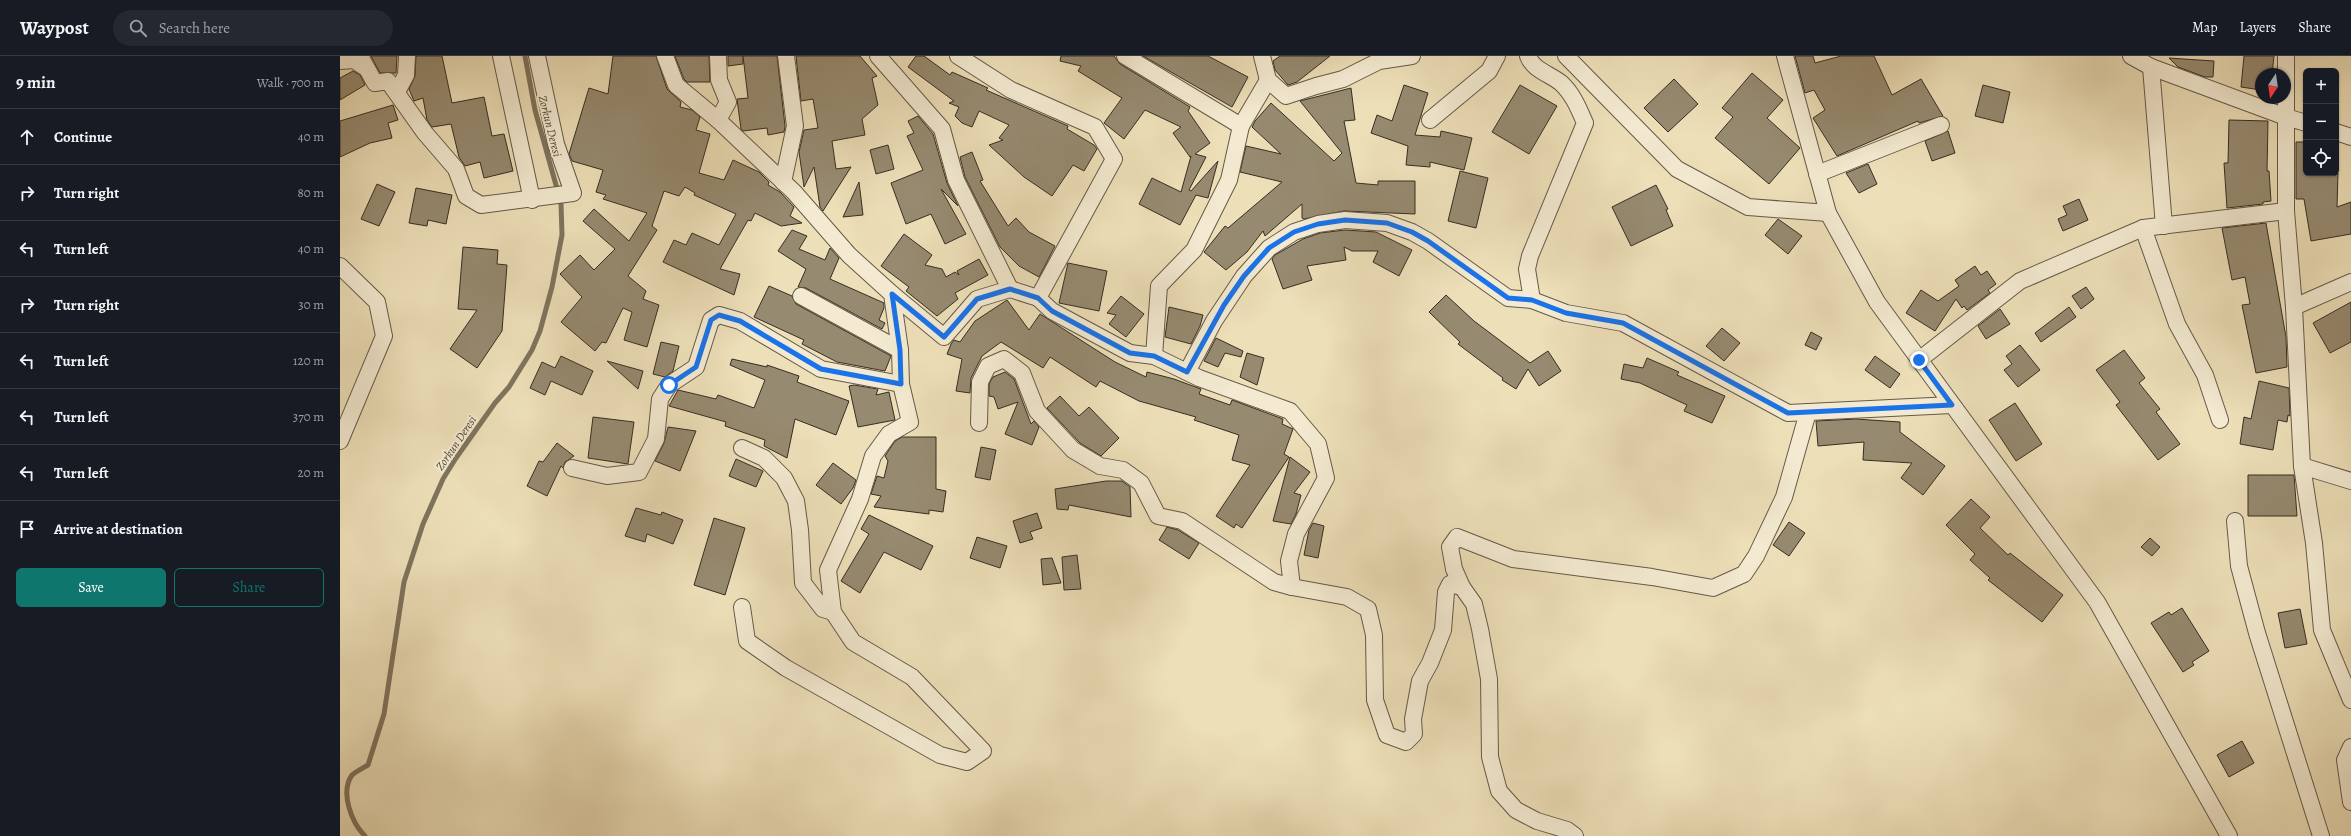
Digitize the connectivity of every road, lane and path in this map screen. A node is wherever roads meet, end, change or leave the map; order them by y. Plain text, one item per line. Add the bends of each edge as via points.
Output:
1 (407, 56) edge
2 (501, 56) edge
3 (537, 56) edge
4 (665, 56) edge
5 (718, 56) edge
6 (786, 56) edge
7 (878, 56) edge
8 (958, 56) edge
9 (1125, 56) edge
10 (1262, 56) edge
11 (1412, 56) edge
12 (1497, 56) edge
13 (1528, 56) edge
14 (1566, 56) edge
15 (1785, 56) edge
16 (2131, 56) edge
17 (2286, 56) edge
18 (340, 61) edge
19 (363, 62) edge
20 (2151, 67) junction
21 (1268, 80) junction
22 (397, 92) junction
23 (2286, 117) junction
24 (718, 120) junction
25 (1430, 120) dead end
26 (2303, 122) edge
27 (1941, 125) dead end
28 (1241, 126) junction
29 (2339, 133) edge
30 (2351, 137) edge
31 (1817, 174) junction
32 (783, 182) junction
33 (532, 200) junction
34 (2286, 211) junction
35 (1828, 213) junction
36 (2164, 226) junction
37 (2143, 228) junction
38 (340, 266) edge
39 (2351, 282) edge
40 (1010, 289) junction
41 (892, 294) junction
42 (801, 296) dead end
43 (1038, 298) junction
44 (1532, 300) junction
45 (2294, 307) junction
46 (900, 350) junction
47 (1154, 356) junction
48 (1919, 360) junction
49 (1187, 372) junction
50 (901, 384) junction
51 (1952, 405) junction
52 (1808, 412) junction
53 (2220, 420) dead end
54 (979, 423) dead end
55 (340, 441) edge
56 (742, 448) dead end
57 (2302, 466) junction
58 (572, 468) dead end
59 (2351, 480) edge
60 (2234, 521) dead end
61 (1462, 586) junction
62 (1292, 587) junction
63 (742, 607) dead end
64 (833, 612) junction
65 (2351, 700) edge
66 (2351, 747) edge
67 (2351, 802) edge
68 (1575, 836) edge
69 (2229, 836) edge
70 (2321, 836) edge

1 - 22 street via 406,75
2 - 33 street
3 - 33 street via 556,144 573,193
4 - 24 street via 676,85
5 - 24 street via 719,80 728,102
6 - 32 street via 795,126
7 - 40 street via 942,129 956,180
8 - 43 street via 1012,90 1095,127 1114,159
9 - 28 street
10 - 21 street
11 - 21 street via 1378,61 1343,80 1286,96
12 - 25 street via 1489,71
13 - 44 street via 1530,63 1561,83 1575,101 1585,123 1530,256 1527,270
14 - 35 street via 1677,169 1748,207
15 - 31 street
16 - 20 street
17 - 23 street
18 - 19 street
19 - 22 street via 375,83 388,81
20 - 23 street
20 - 36 street
21 - 28 street
22 - 33 street via 425,133 456,169 466,196 481,205
23 - 26 street
23 - 34 street
24 - 32 street
27 - 31 street
28 - 47 street via 1229,180 1194,250 1159,286
29 - 30 street
31 - 35 street
32 - 41 street via 849,254
34 - 36 street
34 - 45 street
35 - 48 street via 1877,302
36 - 37 street
37 - 48 street via 2020,281
37 - 53 street via 2176,324 2205,375
38 - 55 street via 377,302 384,336
39 - 45 street
40 - 41 street via 977,299 944,337
40 - 43 street
41 - 46 street
42 - 46 street
43 - 47 street via 1052,311 1130,353
44 - 49 street via 1508,298 1428,241 1387,223 1345,220 1318,224 1294,232 1269,248 1249,270 1214,321
44 - 52 street via 1566,313 1623,323 1788,413
45 - 57 street
46 - 50 street
47 - 49 street
48 - 51 street
49 - 62 street via 1290,410 1318,444 1326,478 1296,534 1289,561
50 - 58 street via 821,369 740,321 719,315 711,320 696,367 669,385 660,399 656,439 638,472 607,476
50 - 64 street via 910,422 888,434 873,456 860,499 828,570
51 - 52 street
51 - 69 street via 2097,602
52 - 61 street via 1784,498 1756,556 1744,574 1713,588 1652,576 1513,559 1457,537 1450,547 1454,569
54 - 62 street via 980,382 988,366 1004,359 1022,373 1037,411 1073,450 1100,466 1123,470 1141,483 1158,516 1182,521 1274,582
56 - 64 street via 764,458 784,478 796,501 803,583 823,609
57 - 59 street
57 - 65 street via 2314,543 2322,630
60 - 70 street via 2239,566 2257,633
61 - 62 street via 1450,584 1446,592 1443,630 1420,681 1413,719 1414,734 1406,742 1387,735 1380,719 1375,700 1374,635 1368,609 1347,597
61 - 68 street via 1474,604 1480,629 1488,679 1490,757 1499,791 1516,810 1537,821 1567,830
63 - 64 street via 747,641 786,668 940,755 967,762 983,751 912,677 853,642
66 - 67 street via 2345,760

